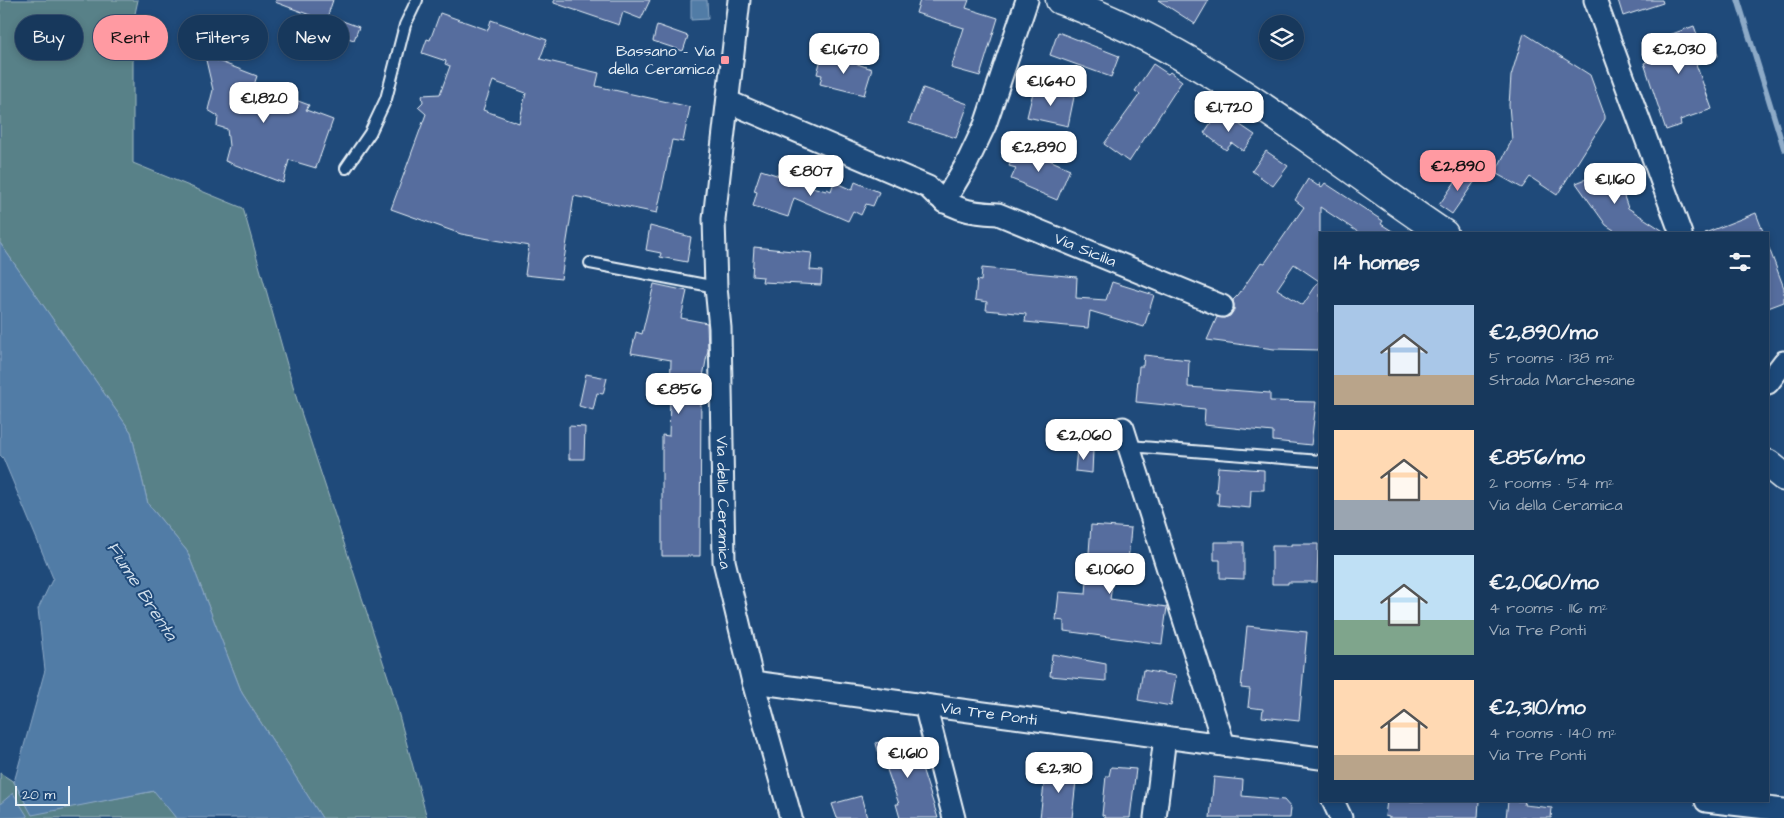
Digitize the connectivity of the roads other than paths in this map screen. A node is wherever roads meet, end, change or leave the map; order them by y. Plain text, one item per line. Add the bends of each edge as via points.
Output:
1 (418, 0) edge
2 (739, 0) edge
3 (1026, 0) edge
4 (1060, 0) edge
5 (1595, 0) edge
6 (729, 102) junction
7 (346, 168) dead end
8 (944, 202) junction
9 (1441, 232) edge
10 (1680, 232) edge
11 (590, 264) dead end
12 (716, 287) junction
13 (1222, 306) dead end
14 (1784, 362) edge
15 (1769, 382) edge
16 (1126, 437) joint
17 (1319, 461) edge
18 (1769, 465) edge
19 (1784, 477) edge
20 (753, 682) junction
21 (925, 705) junction
22 (1165, 737) junction
23 (1224, 745) junction
24 (1319, 759) edge
25 (1333, 802) edge
26 (1715, 802) edge
27 (1784, 810) edge
28 (791, 818) edge
29 (954, 818) edge
30 (1155, 818) edge
31 (1341, 818) edge

1 - 7 lane via 405,24 386,99 370,133
2 - 6 street, Via della Ceramica
3 - 8 street via 985,125
4 - 9 main road via 1160,45 1217,77
5 - 10 street
6 - 8 street, Via Sicilia via 928,187
6 - 12 street, Via della Ceramica via 714,219
8 - 13 street, Via Sicilia via 972,213 998,214
11 - 12 lane
12 - 20 street, Via della Ceramica via 720,328 724,561
14 - 15 street
16 - 17 lane
16 - 23 street
18 - 19 main road
20 - 21 street, Via Tre Ponti
20 - 28 street, Via della Ceramica
21 - 22 street, Via Tre Ponti
21 - 29 street
22 - 23 street, Via Tre Ponti
22 - 30 street
23 - 24 street, Via Tre Ponti
25 - 31 street
26 - 27 street

